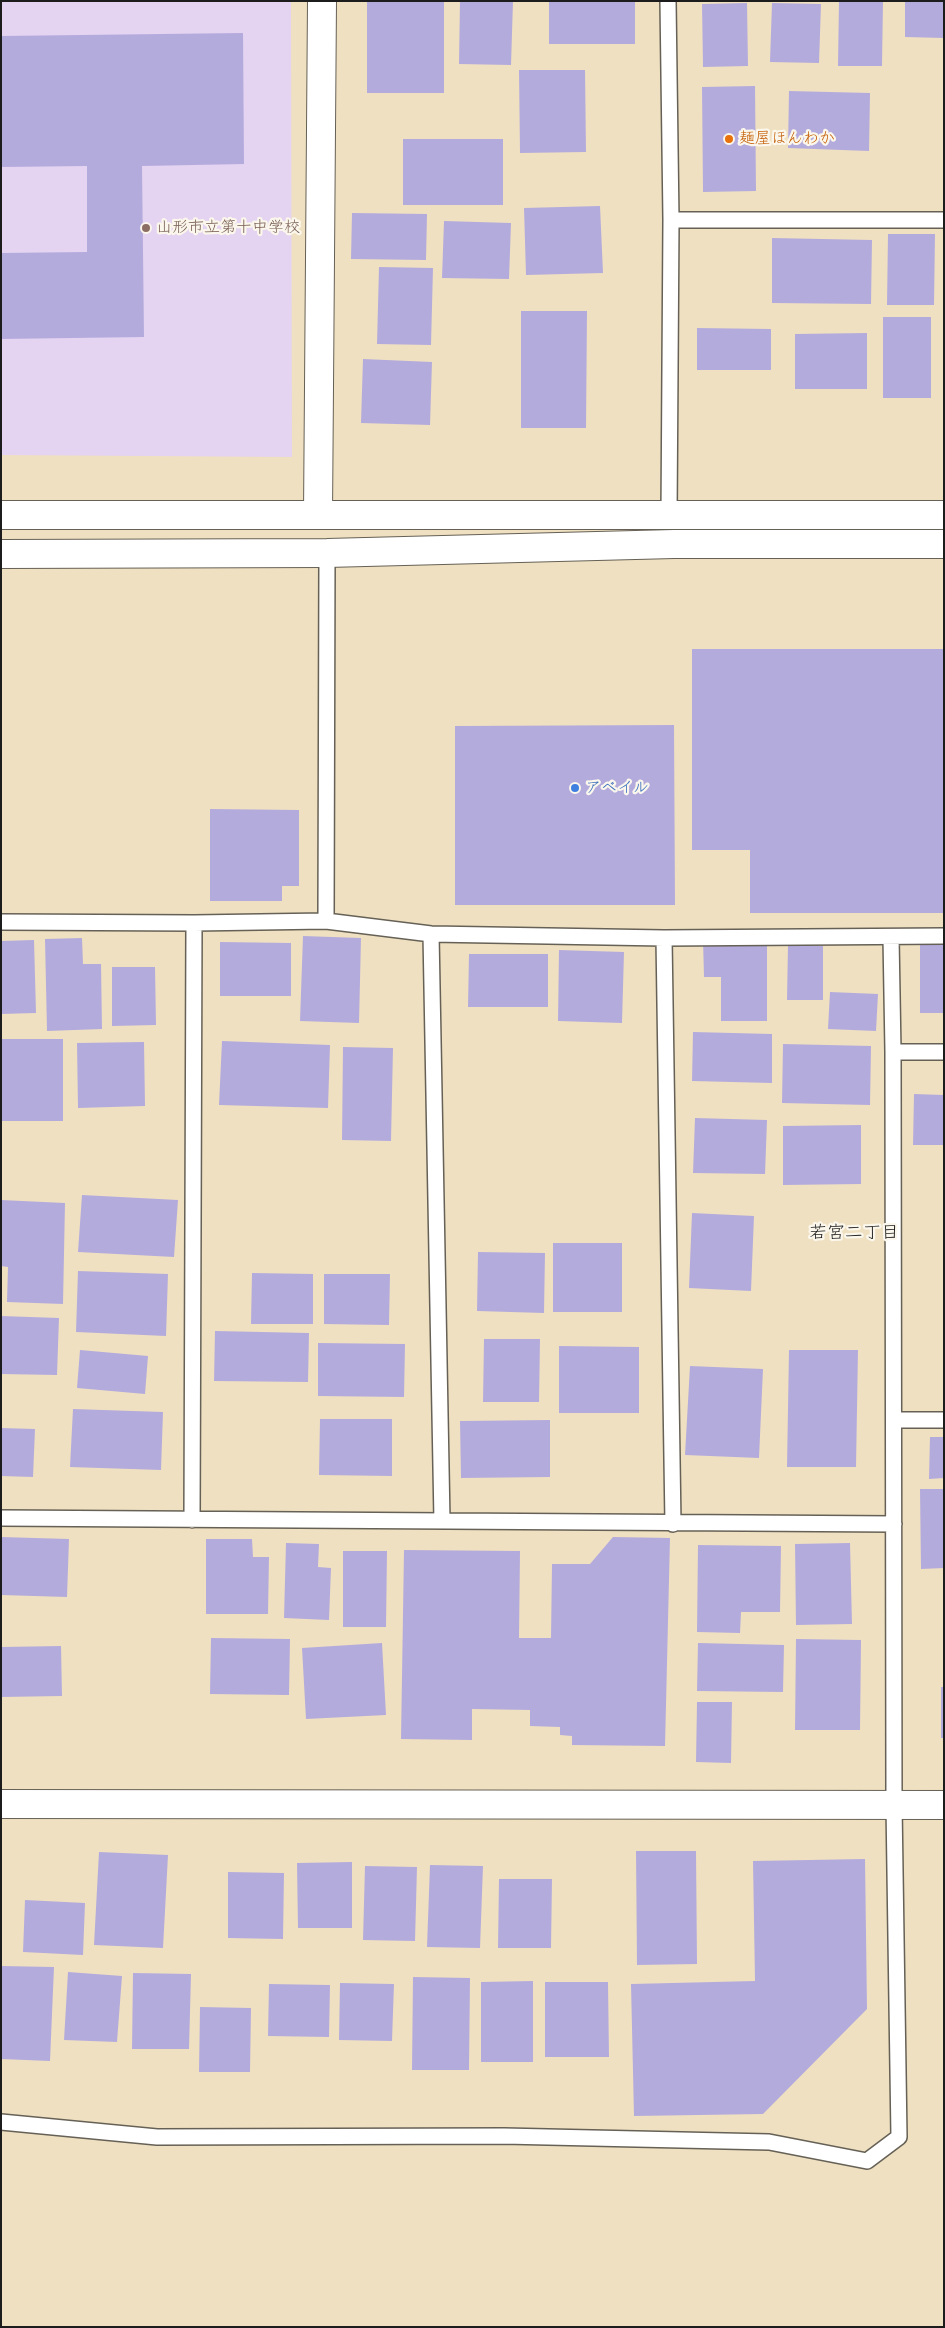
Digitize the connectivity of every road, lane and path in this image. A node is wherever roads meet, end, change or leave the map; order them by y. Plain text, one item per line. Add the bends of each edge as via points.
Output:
1 (322, 1) edge
2 (668, 1) edge
3 (671, 220) junction
4 (944, 220) edge
5 (1, 515) edge
6 (318, 515) junction
7 (944, 515) edge
8 (669, 516) junction
9 (944, 544) edge
10 (327, 553) junction
11 (1, 554) edge
12 (326, 921) junction
13 (1, 922) edge
14 (194, 924) junction
15 (431, 934) junction
16 (944, 936) edge
17 (891, 937) junction
18 (664, 938) junction
19 (894, 1052) junction
20 (944, 1052) edge
21 (894, 1420) junction
22 (944, 1420) edge
23 (1, 1518) edge
24 (192, 1520) junction
25 (442, 1521) junction
26 (673, 1524) junction
27 (894, 1524) junction
28 (1, 1804) edge
29 (944, 1805) edge
30 (894, 1806) junction
31 (1, 2122) edge

1 - 6 street
2 - 3 lane
3 - 4 lane
3 - 8 lane
5 - 6 street
6 - 8 street
7 - 8 street
9 - 10 street via 674,544
10 - 11 street
10 - 12 lane
12 - 14 lane
12 - 15 lane
13 - 14 lane
14 - 24 lane
15 - 18 lane
15 - 25 lane
16 - 17 lane
17 - 18 lane
17 - 19 lane
18 - 26 lane
19 - 20 lane
19 - 21 lane
21 - 22 lane
21 - 27 lane
23 - 24 lane
24 - 25 lane
25 - 26 lane
26 - 27 lane
27 - 30 lane
28 - 30 street
29 - 30 street
30 - 31 lane via 899,2137 867,2161 769,2142 504,2136 157,2137

